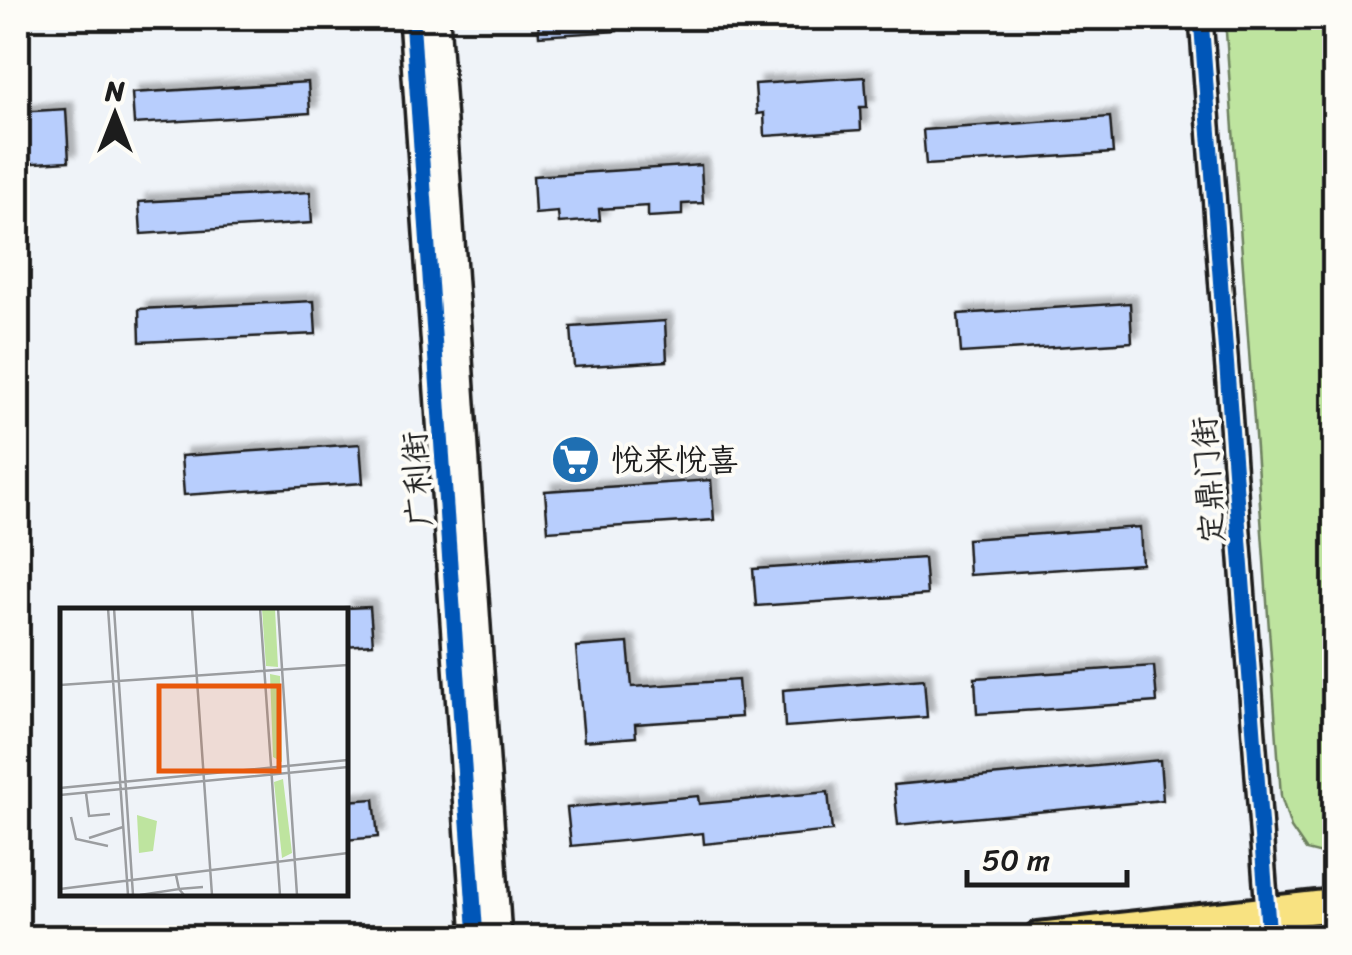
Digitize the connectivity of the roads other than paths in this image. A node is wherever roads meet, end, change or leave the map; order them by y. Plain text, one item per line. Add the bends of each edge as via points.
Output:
1 (412, 18) edge
2 (436, 18) edge
3 (1201, 18) edge
4 (1334, 905) edge
5 (1268, 924) edge
6 (476, 938) edge
7 (498, 938) edge
8 (1039, 938) edge

1 - 6 street, 广利街
2 - 7 street, 广利街
3 - 5 street, 定鼎门街
4 - 5 main road
5 - 8 main road

